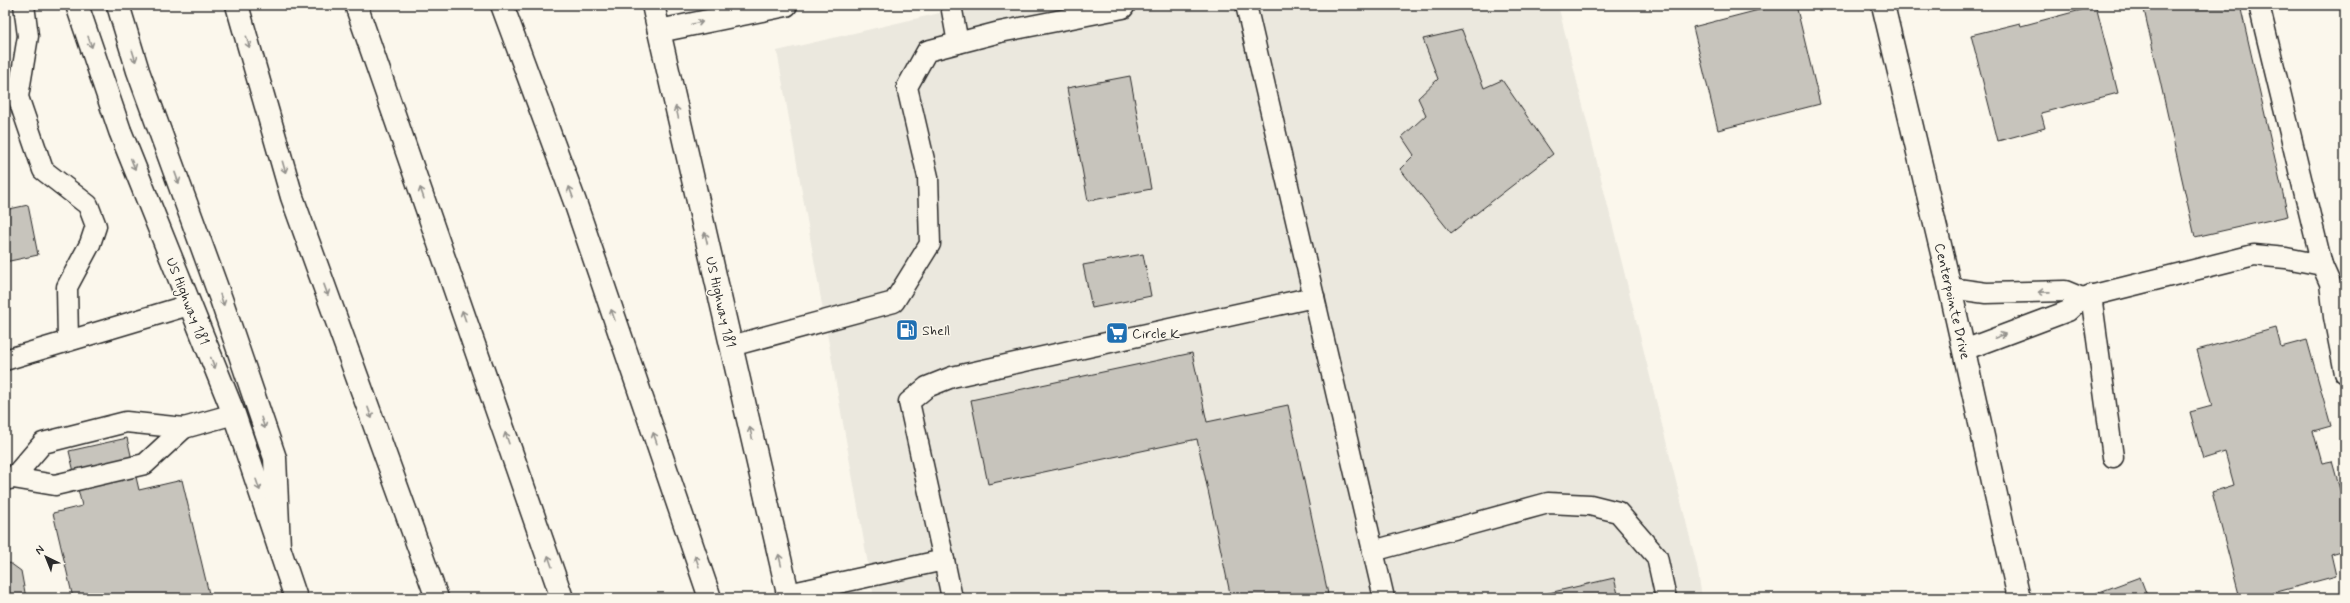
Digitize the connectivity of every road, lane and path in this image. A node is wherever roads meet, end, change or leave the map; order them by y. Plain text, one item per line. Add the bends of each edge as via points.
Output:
1 (24, 5) edge
2 (77, 5) edge
3 (118, 5) edge
4 (237, 5) edge
5 (356, 5) edge
6 (502, 5) edge
7 (653, 5) edge
8 (786, 5) edge
9 (952, 5) edge
10 (1125, 5) edge
11 (1246, 5) edge
12 (1884, 5) edge
13 (2260, 5) edge
14 (659, 31) junction
15 (958, 43) junction
16 (12, 98) edge
17 (2322, 265) junction
18 (1950, 288) junction
19 (2087, 296) junction
20 (1314, 297) junction
21 (189, 305) junction
22 (68, 341) junction
23 (731, 346) junction
24 (1964, 350) junction
25 (5, 360) edge
26 (2345, 373) edge
27 (234, 414) junction
28 (184, 428) junction
29 (2113, 457) dead end
30 (9, 479) edge
31 (279, 547) junction
32 (1373, 551) junction
33 (944, 560) junction
34 (788, 596) edge
35 (296, 598) edge
36 (437, 598) edge
37 (562, 598) edge
38 (710, 598) edge
39 (952, 598) edge
40 (1384, 598) edge
41 (1666, 598) edge
42 (2019, 598) edge

1 - 16 lane via 28,36
2 -> 21 main road, US Highway 181 via 120,131
3 -> 31 main road via 138,71 221,299 275,458
4 -> 36 main road via 292,197
37 -> 5 main road
38 -> 6 main road via 578,210
7 - 14 main road, US Highway 181
14 -> 8 main road
9 - 15 lane
10 - 15 lane via 1123,8 1000,32
11 - 20 lane
12 - 18 main road, Centerpointe Drive
13 - 17 lane
23 -> 14 main road, US Highway 181
15 - 23 lane via 927,51 907,87 928,177 930,244 894,302
16 - 22 lane via 43,170 88,204 96,226 90,244 67,288
17 - 19 lane via 2254,255
17 - 26 lane via 2330,283
19 -> 18 lane via 2065,291 1986,293
18 - 24 main road, Centerpointe Drive
24 -> 19 lane via 2068,311
19 - 29 lane
20 - 32 lane
20 - 33 lane via 952,377 927,387 909,402
21 - 22 lane
21 -> 27 main road, US Highway 181
22 - 25 lane
34 -> 23 main road, US Highway 181
24 - 42 main road, Centerpointe Drive
27 - 28 lane
27 -> 31 main road, US Highway 181
28 - 30 lane via 144,464 55,485
28 - 30 lane via 126,422 43,443
31 - 35 main road, US Highway 181
32 - 40 lane
32 - 41 lane via 1548,503 1590,505 1618,512 1657,558
33 - 34 lane
33 - 39 lane

